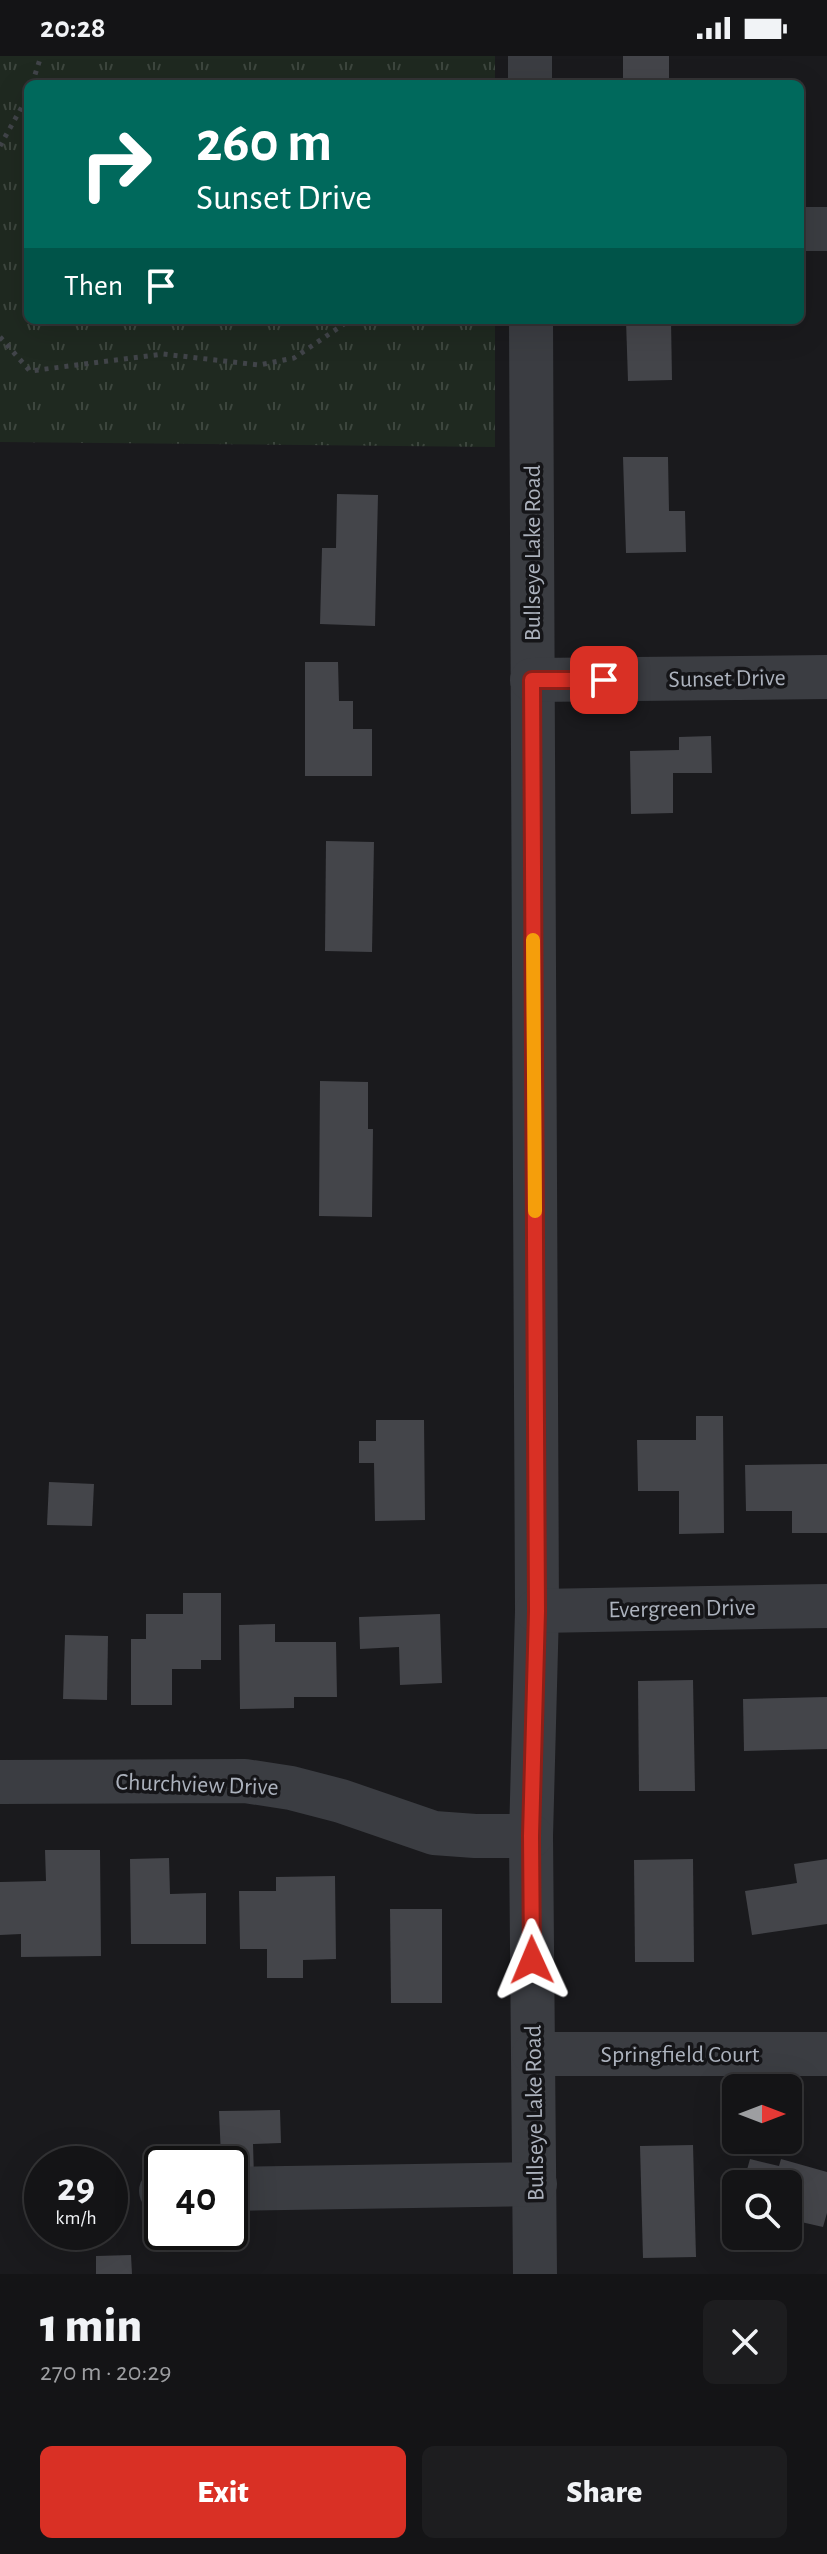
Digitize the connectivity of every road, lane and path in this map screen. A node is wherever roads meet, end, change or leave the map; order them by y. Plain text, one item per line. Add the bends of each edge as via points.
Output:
1 (41, 56) edge
2 (530, 56) edge
3 (33, 80) edge
4 (530, 80) edge
5 (24, 103) edge
6 (0, 146) edge
7 (804, 229) edge
8 (827, 229) edge
9 (344, 324) edge
10 (531, 324) edge
11 (0, 337) edge
12 (827, 677) edge
13 (532, 680) junction
14 (827, 1606) edge
15 (537, 1611) junction
16 (0, 1782) edge
17 (531, 1836) junction
18 (534, 2054) junction
19 (827, 2054) edge
20 (535, 2184) junction
21 (248, 2189) edge
22 (535, 2274) edge

1 - 3 path
2 - 4 street
5 - 6 path
7 - 8 street
9 - 11 path via 294,358 259,365 163,354 30,371
10 - 13 street, Bullseye Lake Road
12 - 13 street, Sunset Drive
13 - 15 street, Bullseye Lake Road
14 - 15 street, Evergreen Drive
15 - 17 street, Bullseye Lake Road
16 - 17 street, Churchview Drive via 245,1781 316,1794 434,1833
17 - 18 street, Bullseye Lake Road
18 - 19 street, Springfield Court
18 - 20 street, Bullseye Lake Road
20 - 21 street
20 - 22 street, Bullseye Lake Road

